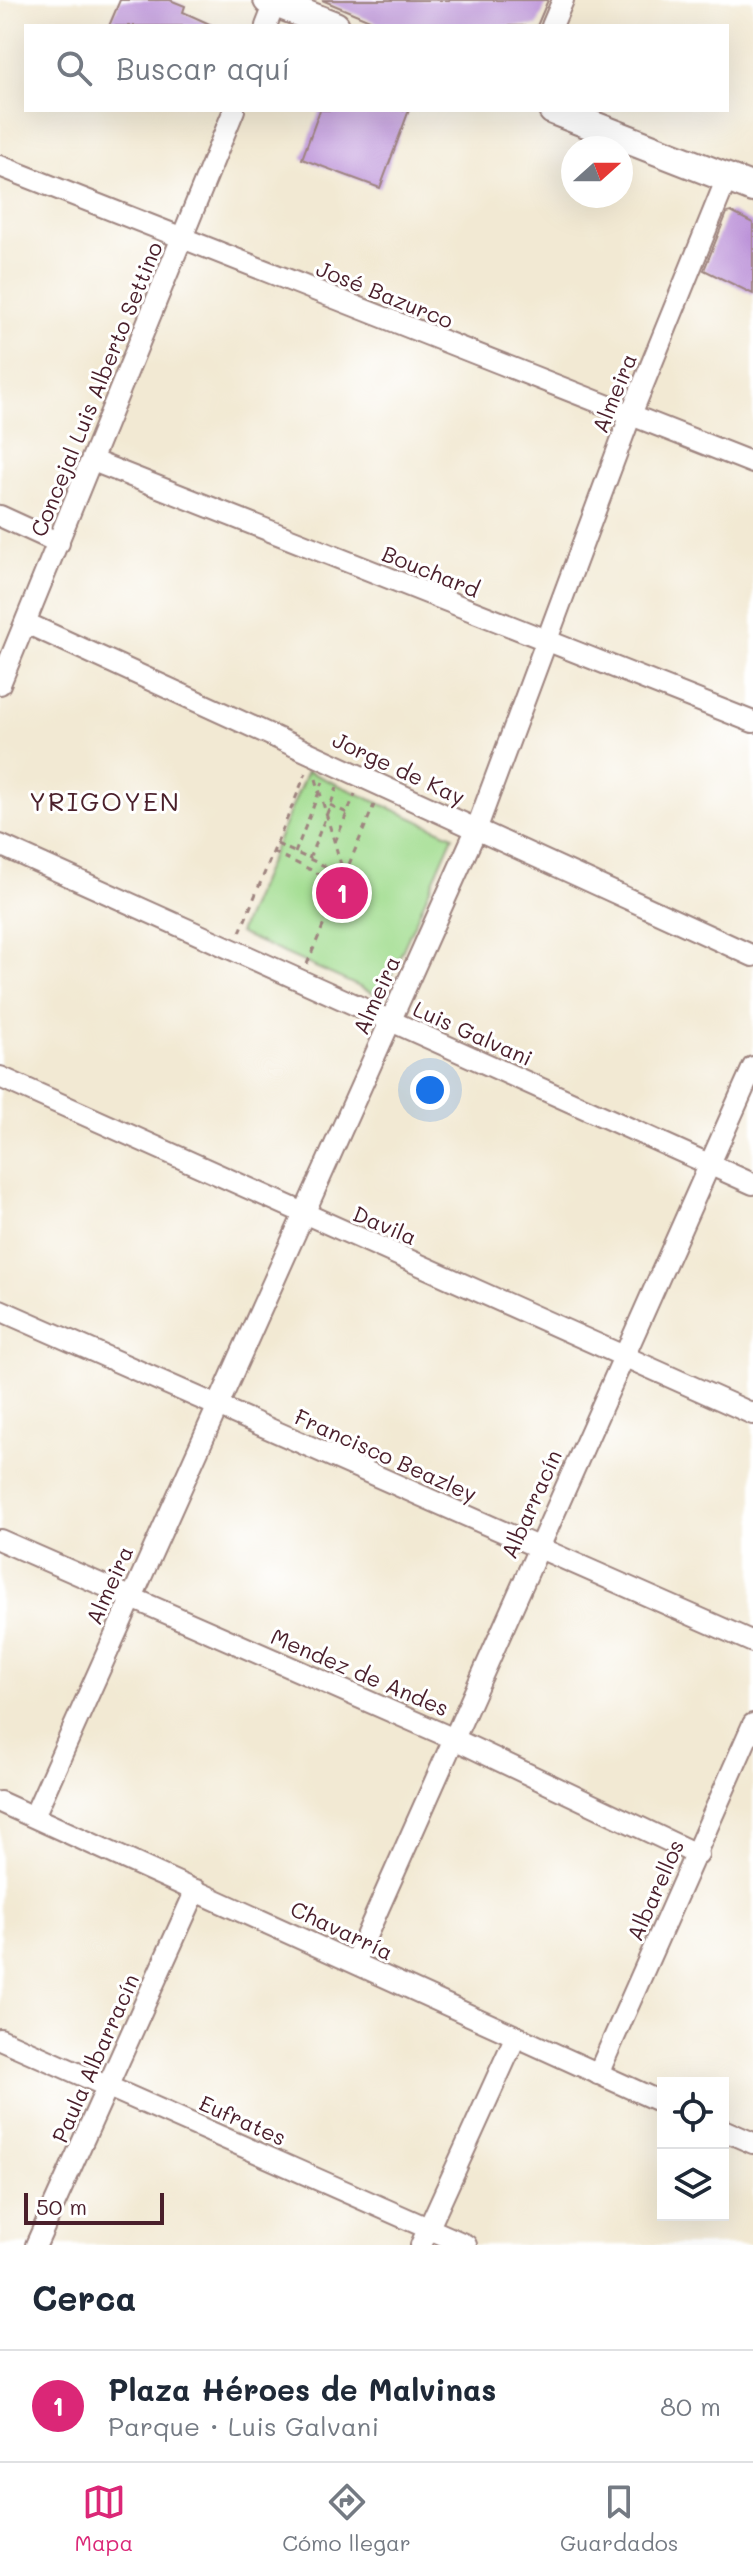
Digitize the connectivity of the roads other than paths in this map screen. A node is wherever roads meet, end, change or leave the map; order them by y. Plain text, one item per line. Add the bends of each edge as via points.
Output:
1 (563, 0) edge
2 (270, 10) edge
3 (327, 24) edge
4 (553, 24) edge
5 (233, 112) edge
6 (558, 112) edge
7 (0, 166) edge
8 (727, 178) junction
9 (753, 188) edge
10 (183, 240) junction
11 (630, 417) junction
12 (93, 461) junction
13 (753, 463) edge
14 (0, 516) edge
15 (59, 543) junction
16 (26, 623) junction
17 (545, 642) junction
18 (0, 684) edge
19 (753, 722) edge
20 (476, 830) junction
21 (0, 845) edge
22 (753, 956) edge
23 (391, 1022) junction
24 (753, 1067) edge
25 (0, 1077) edge
26 (709, 1164) junction
27 (753, 1184) edge
28 (303, 1216) junction
29 (0, 1310) edge
30 (623, 1355) junction
31 (217, 1407) junction
32 (753, 1414) edge
33 (0, 1540) edge
34 (537, 1548) junction
35 (129, 1598) junction
36 (753, 1642) edge
37 (753, 1724) edge
38 (454, 1739) junction
39 (0, 1802) edge
40 (34, 1816) junction
41 (698, 1855) junction
42 (196, 1890) junction
43 (355, 1961) junction
44 (515, 2038) junction
45 (0, 2039) edge
46 (598, 2074) junction
47 (109, 2089) junction
48 (657, 2100) edge
49 (729, 2133) edge
50 (753, 2143) edge
51 (425, 2236) edge
52 (36, 2245) edge
53 (466, 2245) edge

1 - 4 street
2 - 3 main road
5 - 10 street, Concejal Luis Alberto Settino
6 - 8 main road
7 - 10 street, José Bazurco
8 - 9 main road
8 - 11 street, Almeira
10 - 11 street, José Bazurco
10 - 12 street, Concejal Luis Alberto Settino
11 - 13 street, José Bazurco
11 - 17 street, Almeira
12 - 15 street, Concejal Luis Alberto Settino
12 - 17 street, Bouchard
14 - 15 street
15 - 16 street, Concejal Luis Alberto Settino
16 - 18 street, Concejal Luis Alberto Settino
16 - 20 street, Jorge de Kay
17 - 19 street, Bouchard
17 - 20 street, Almeira
20 - 22 street, Jorge de Kay
20 - 23 street, Almeira
21 - 23 street, Luis Galvani
23 - 26 street, Luis Galvani
23 - 28 street, Almeira
24 - 26 street, Albarracín
25 - 28 street, Davila
26 - 27 street, Luis Galvani
26 - 30 street, Albarracín
28 - 30 street, Davila
28 - 31 street, Almeira
29 - 31 street, Francisco Beazley
30 - 32 street, Davila
30 - 34 street, Albarracín
31 - 34 street, Francisco Beazley
31 - 35 street, Almeira
33 - 35 street, Mendez de Andes
34 - 36 street, Francisco Beazley
34 - 38 street, Albarracín
35 - 38 street, Mendez de Andes
35 - 40 street, Almeira
37 - 41 street, Albarellos
38 - 41 street, Mendez de Andes
38 - 43 street, Albarracín
39 - 40 street, Chavarría
40 - 42 street, Chavarría
41 - 46 street, Albarellos
42 - 43 street, Chavarría
42 - 47 street, Paula Albarracín
43 - 44 street, Chavarría
44 - 46 street, Chavarría
44 - 51 street
45 - 47 street, Eufrates
46 - 48 street, Chavarría
47 - 51 street, Eufrates
47 - 52 street, Paula Albarracín
49 - 50 street
51 - 53 street, Eufrates

